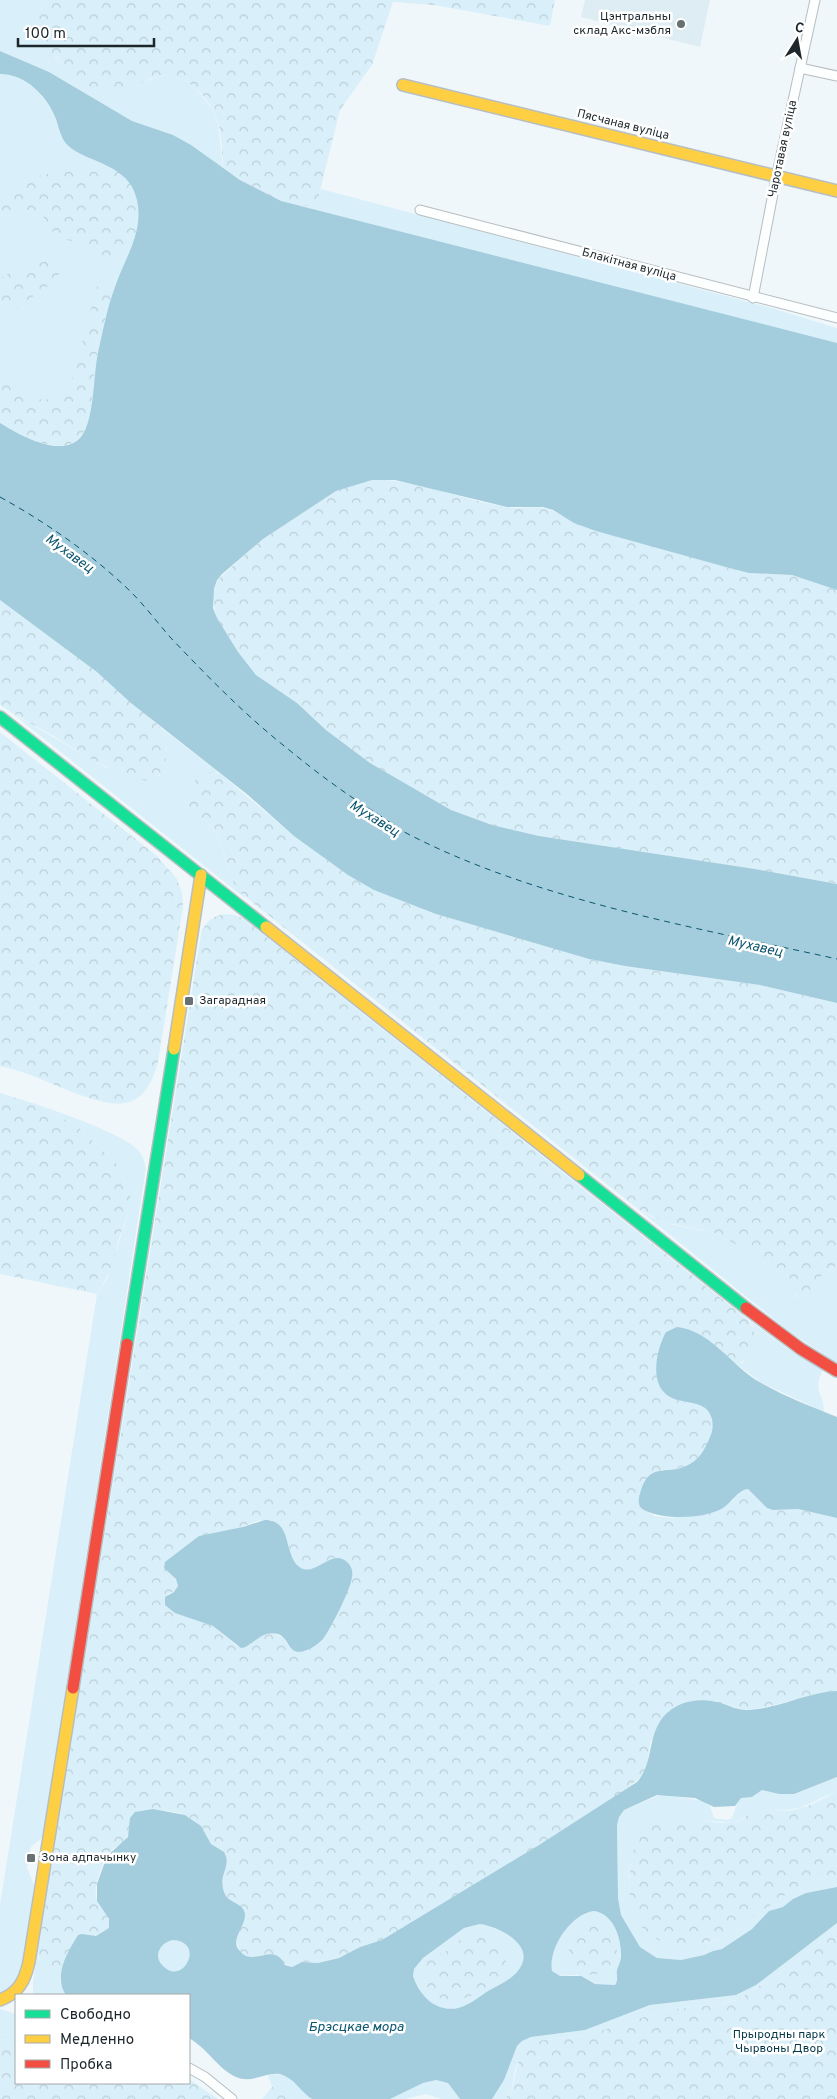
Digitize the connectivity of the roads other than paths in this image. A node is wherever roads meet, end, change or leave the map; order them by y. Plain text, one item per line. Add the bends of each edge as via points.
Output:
1 (815, 0) edge
2 (800, 68) junction
3 (837, 76) edge
4 (403, 85) dead end
5 (776, 178) junction
6 (837, 191) edge
7 (420, 210) dead end
8 (753, 298) junction
9 (837, 318) edge
10 (0, 716) edge
11 (201, 875) junction
12 (837, 1371) edge
13 (20, 1993) edge
14 (15, 1995) edge
15 (0, 2000) edge
16 (190, 2069) edge
17 (232, 2099) edge

1 - 2 street, Чаротавая вуліца
2 - 3 street
2 - 5 street, Чаротавая вуліца
4 - 5 street, Пясчаная вуліца
5 - 6 street, Пясчаная вуліца
5 - 8 street, Чаротавая вуліца
7 - 8 street, Блакітная вуліца
8 - 9 street, Блакітная вуліца
10 - 11 street
11 - 12 street via 758,1318
11 - 13 street via 31,1954
14 - 15 street
16 - 17 street

